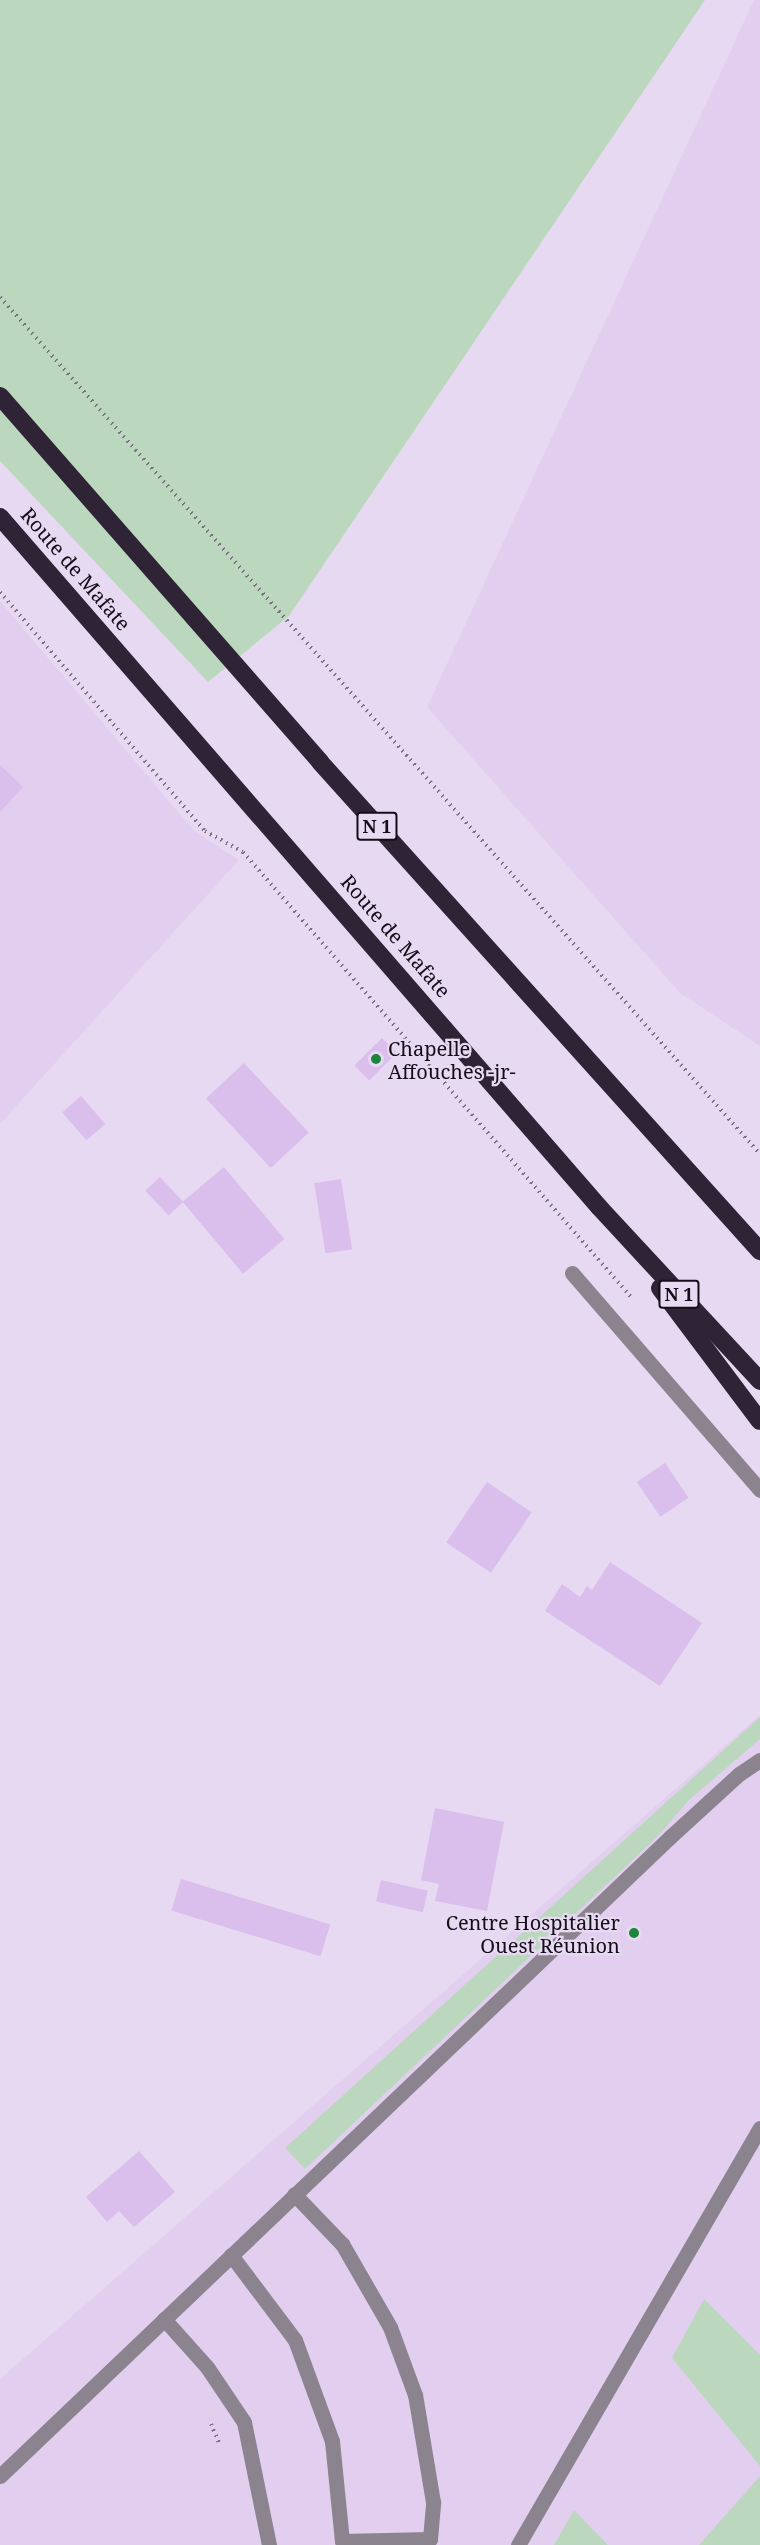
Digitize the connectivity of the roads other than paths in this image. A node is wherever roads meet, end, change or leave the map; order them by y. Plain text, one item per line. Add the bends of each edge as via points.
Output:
1 (0, 396) edge
2 (0, 517) edge
3 (599, 1207) junction
4 (760, 1251) edge
5 (572, 1273) dead end
6 (760, 1381) edge
7 (760, 1421) edge
8 (760, 1490) edge
9 (760, 1760) edge
10 (760, 2128) edge
11 (294, 2194) junction
12 (231, 2255) junction
13 (164, 2319) junction
14 (0, 2476) edge
15 (269, 2545) edge
16 (518, 2545) edge

1 - 4 highway, N 1 via 320,762
2 - 3 highway, Route de Mafate / N 1
3 - 6 highway, Route de Mafate / N 1
3 - 7 highway
5 - 8 lane
9 - 11 lane via 739,1774 670,1837
10 - 16 lane
11 - 12 lane
11 - 12 lane via 342,2244 390,2326 415,2395 433,2502 430,2539 342,2541 332,2441 295,2340
12 - 13 lane
13 - 14 lane
13 - 15 lane via 207,2367 244,2422

